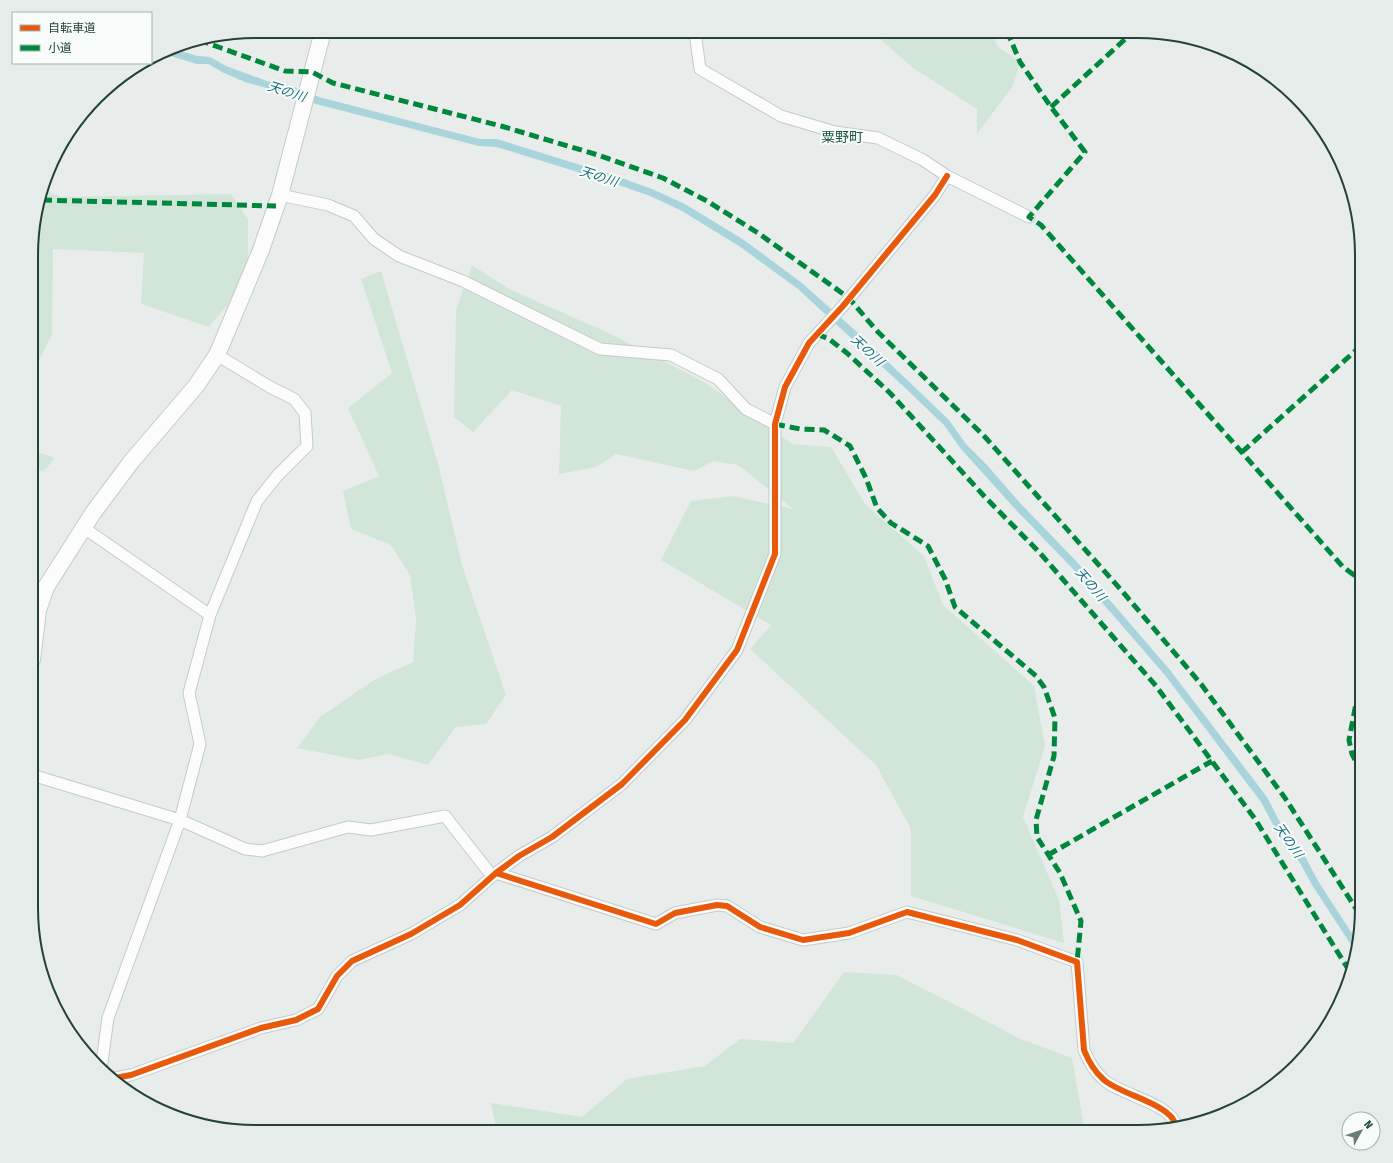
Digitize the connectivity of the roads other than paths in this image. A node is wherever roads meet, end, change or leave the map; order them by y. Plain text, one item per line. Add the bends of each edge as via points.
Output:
1 (321, 38) edge
2 (696, 38) edge
3 (947, 176) junction
4 (280, 195) junction
5 (1029, 217) dead end
6 (217, 355) junction
7 (775, 424) junction
8 (84, 528) junction
9 (38, 610) edge
10 (210, 615) junction
11 (38, 776) edge
12 (180, 820) junction
13 (494, 874) junction
14 (102, 1061) edge
15 (119, 1077) edge
16 (1173, 1122) edge

1 - 4 street
2 - 3 street via 700,69 781,116 835,132 878,138 923,160
3 - 5 street
3 - 7 street via 935,195 809,344 785,387
4 - 6 street via 261,250
4 - 7 street via 328,205 354,216 374,239 399,256 463,281 600,349 671,355 718,379 746,409
6 - 8 street via 196,386 131,462
6 - 10 street via 294,399 304,413 307,446 276,476 257,501
7 - 13 street via 775,554 737,650 686,720 622,784 552,837
8 - 9 street via 46,587
8 - 10 street
10 - 12 street via 189,693 200,744
11 - 12 street
12 - 13 street via 245,849 262,851 348,827 371,830 445,816
12 - 14 street via 108,1018
13 - 15 street via 460,905 411,934 352,961 337,976 318,1008 296,1020 261,1028
13 - 16 street via 656,924 675,913 717,905 727,906 760,927 803,940 849,933 907,912 1017,940 1077,962 1084,1050 1089,1061 1103,1080 1166,1112

